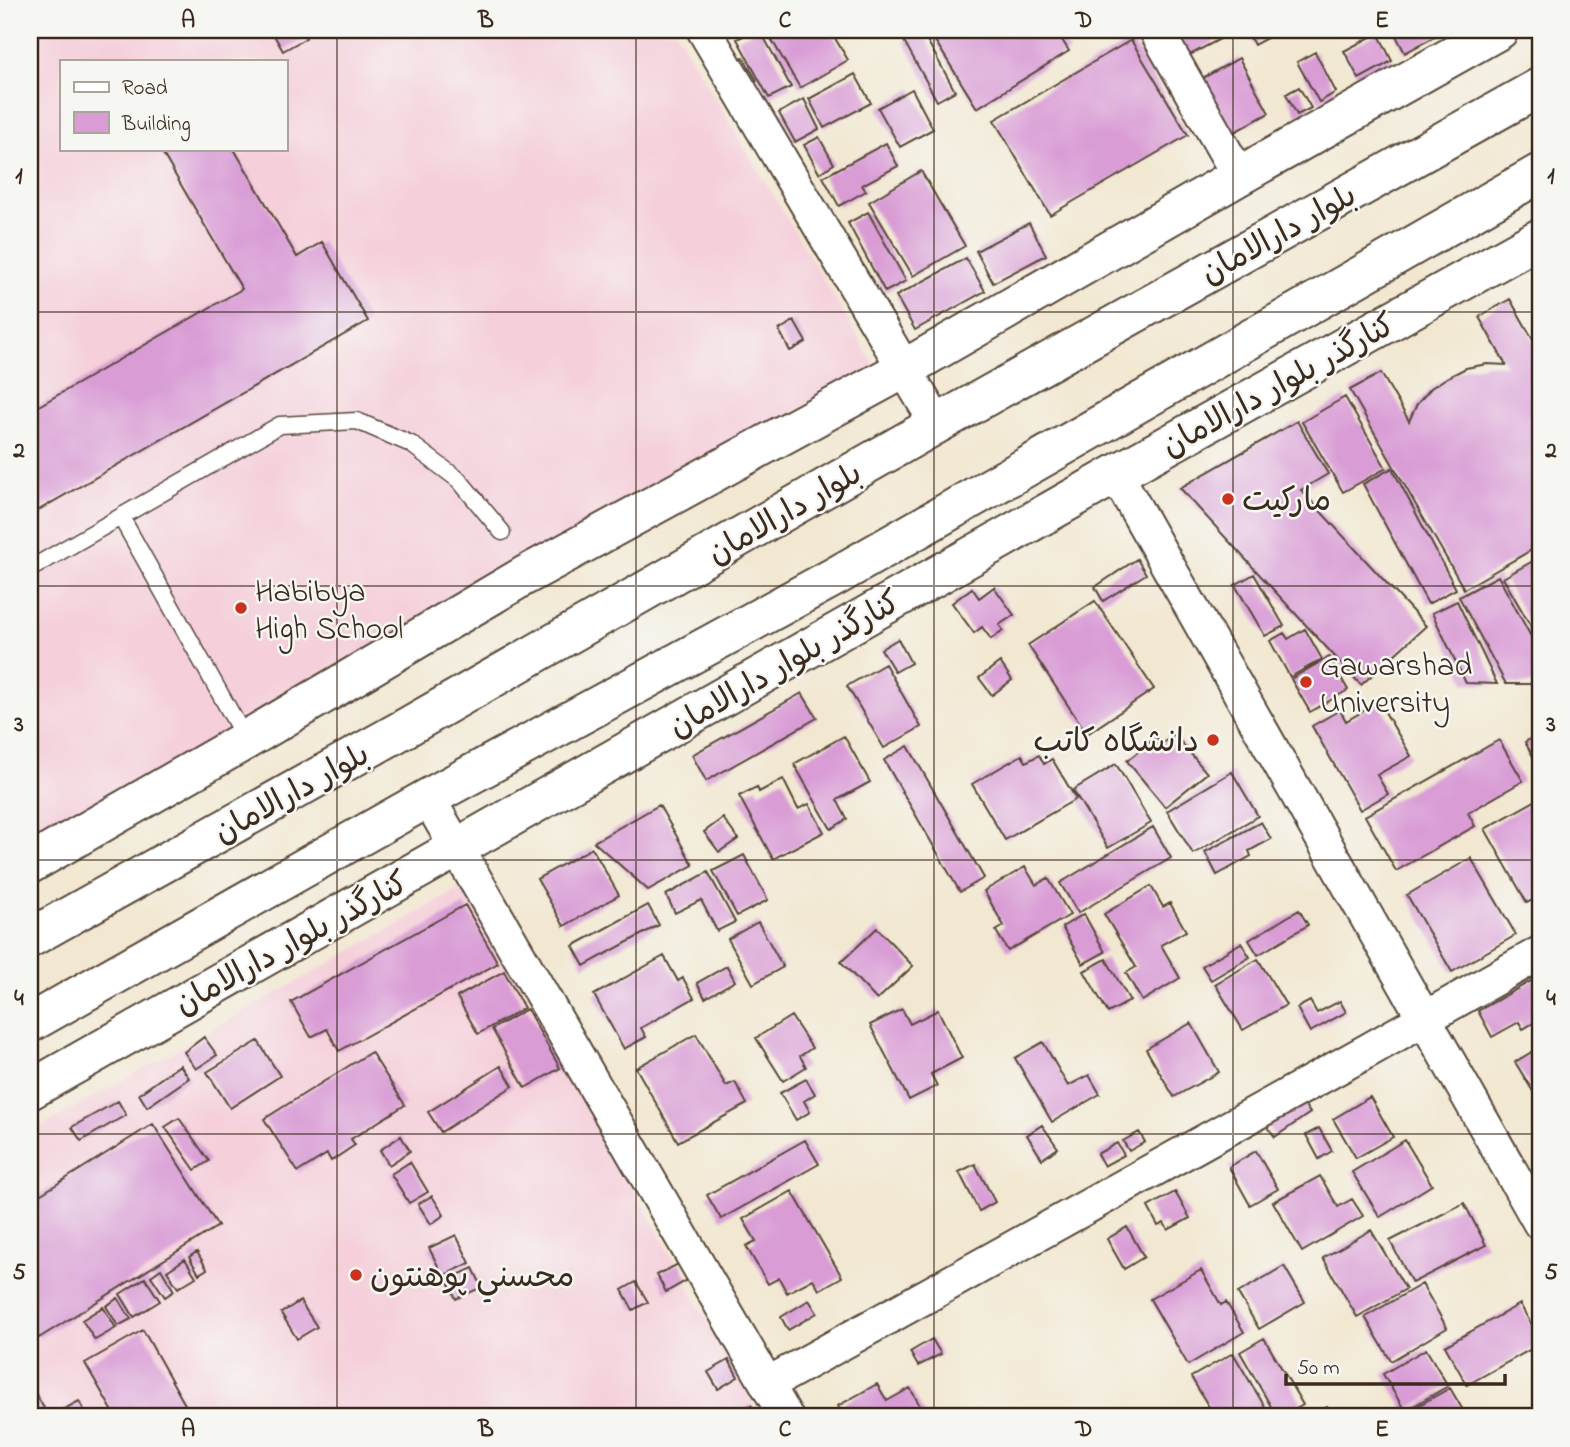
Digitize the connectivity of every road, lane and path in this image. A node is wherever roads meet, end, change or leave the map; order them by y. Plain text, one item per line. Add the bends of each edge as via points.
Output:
1 (704, 30) edge
2 (1156, 30) edge
3 (1499, 30) edge
4 (1540, 87) edge
5 (1540, 173) edge
6 (1239, 176) junction
7 (1540, 238) edge
8 (904, 369) junction
9 (937, 424) junction
10 (1116, 474) junction
11 (121, 517) junction
12 (502, 532) dead end
13 (30, 569) edge
14 (836, 576) junction
15 (862, 619) junction
16 (246, 740) junction
17 (428, 797) junction
18 (458, 848) junction
19 (30, 864) edge
20 (30, 938) edge
21 (1540, 953) edge
22 (1425, 1019) junction
23 (30, 1023) edge
24 (30, 1090) edge
25 (1540, 1223) edge
26 (768, 1384) junction
27 (786, 1417) edge

1 - 8 street
2 - 6 street
3 - 6 main road
4 - 9 main road, بلوار دارالامان
5 - 14 main road
6 - 8 main road
7 - 10 main road, کنارگذر بلوار دارالامان
8 - 9 street
8 - 16 main road via 524,576
9 - 20 main road, بلوار دارالامان
10 - 15 main road, کنارگذر بلوار دارالامان
10 - 22 street
11 - 12 lane via 280,425 357,421 411,444 459,480
11 - 13 lane
11 - 16 lane
14 - 15 main road
14 - 17 main road
15 - 18 main road, کنارگذر بلوار دارالامان
16 - 19 main road
17 - 18 street
17 - 23 main road
18 - 24 main road, کنارگذر بلوار دارالامان
18 - 26 street
21 - 22 street
22 - 25 street
22 - 26 street
26 - 27 street

